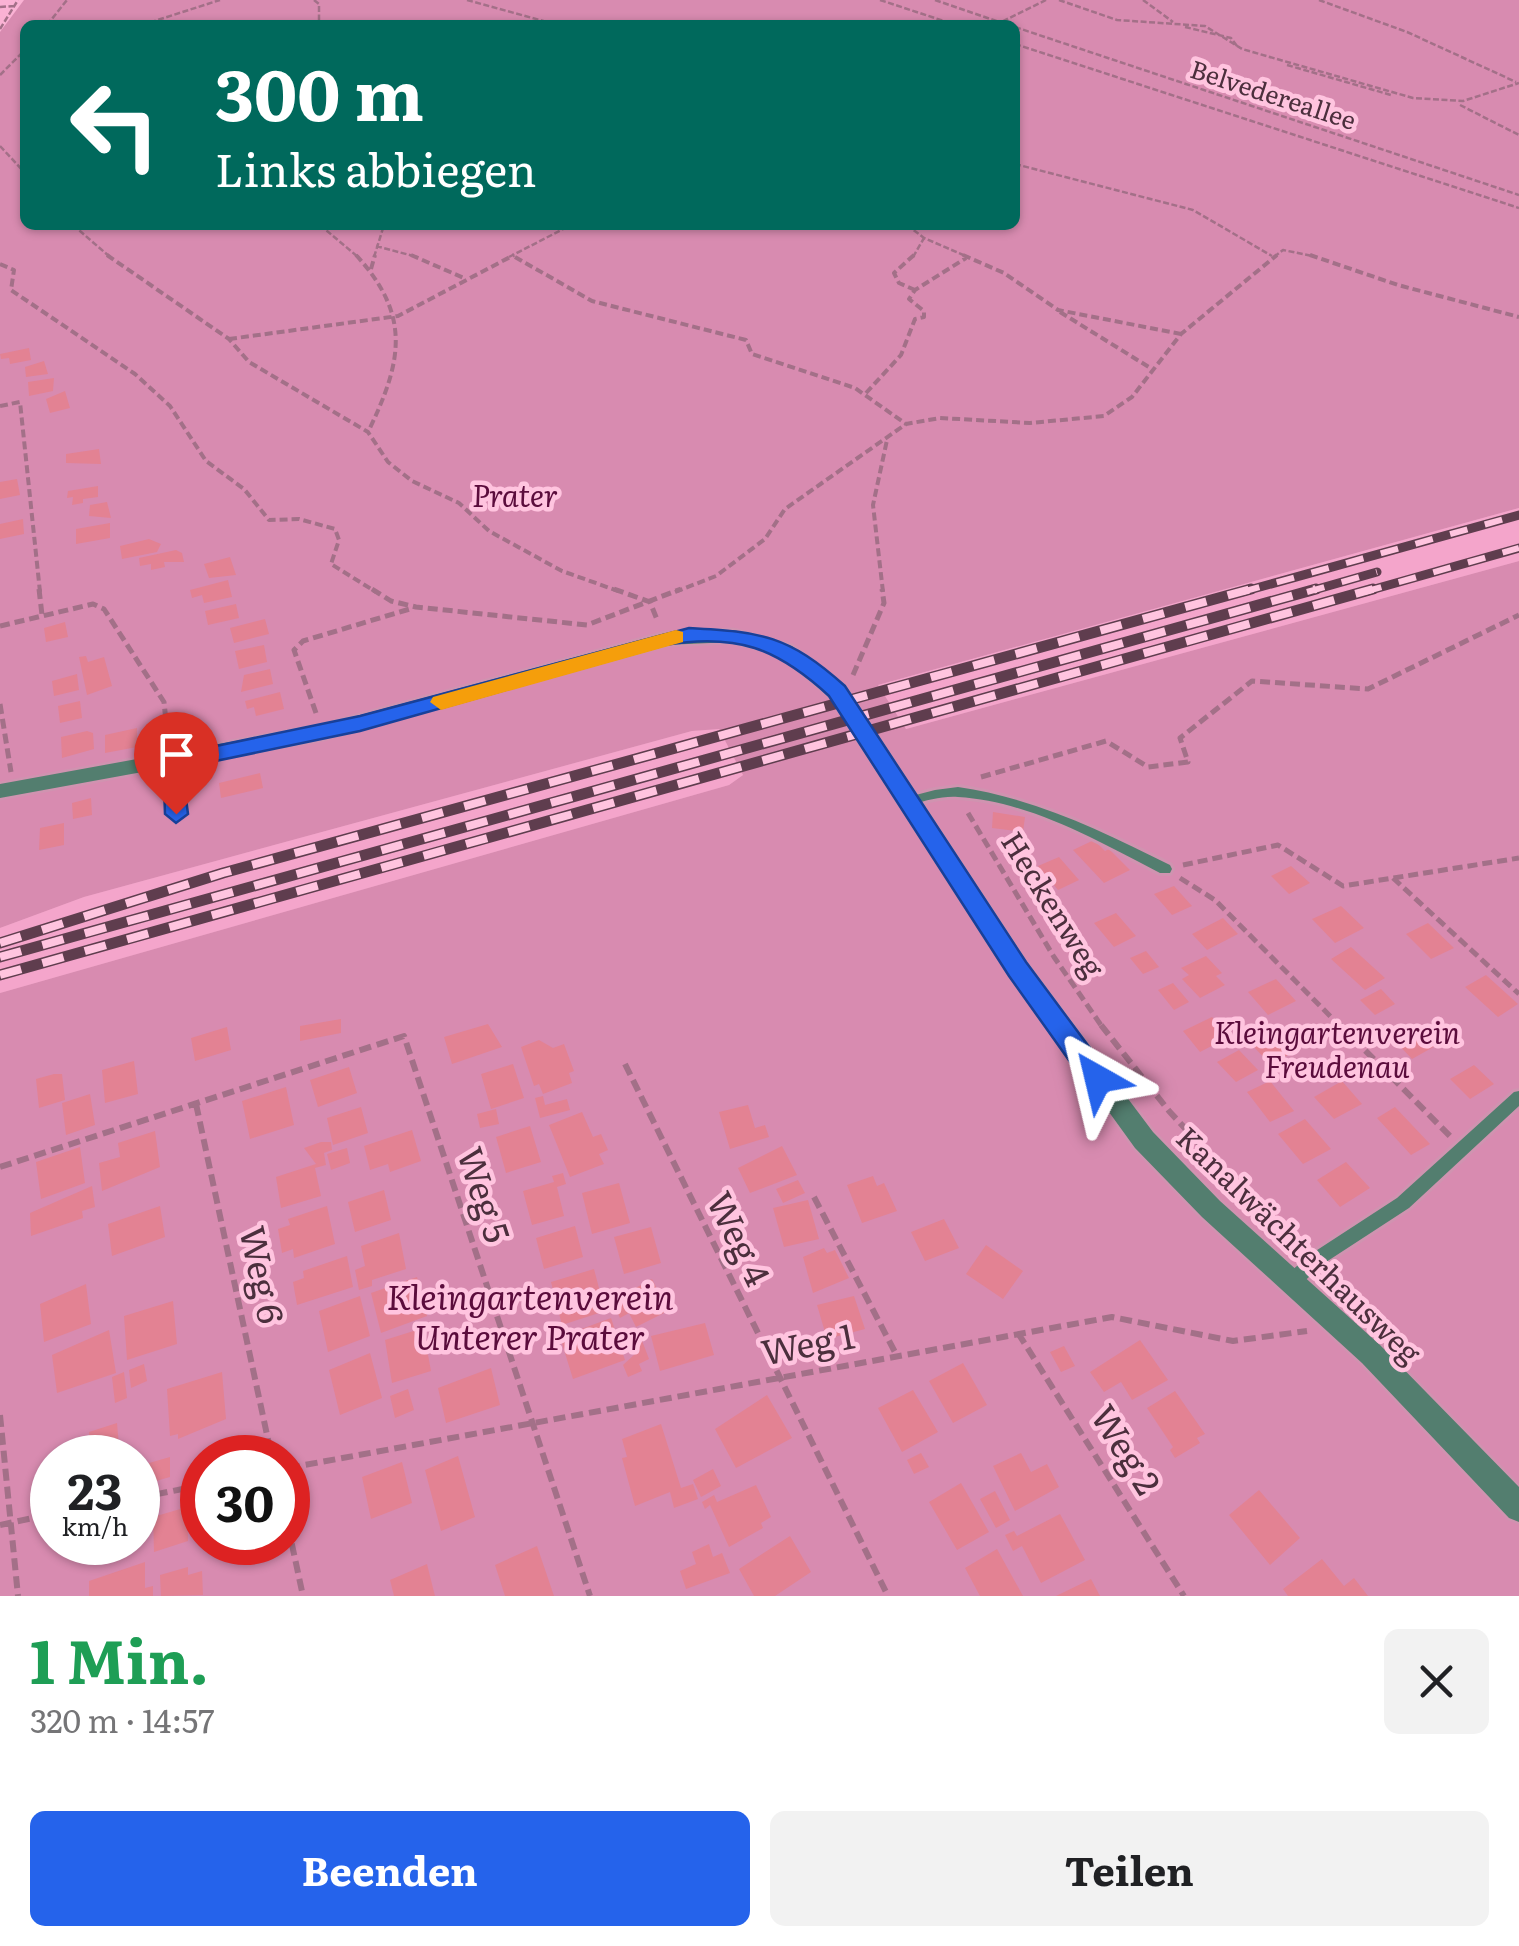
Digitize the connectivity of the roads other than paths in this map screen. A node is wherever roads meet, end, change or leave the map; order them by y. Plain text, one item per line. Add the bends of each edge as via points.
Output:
1 (170, 762) junction
2 (0, 790) edge
3 (912, 800) junction
4 (176, 814) dead end
5 (1165, 869) road end
6 (1519, 1097) edge
7 (1290, 1283) junction
8 (1519, 1508) edge

1 - 2 street, Kanalwächterhausweg
1 - 3 street, Kanalwächterhausweg via 322,732 689,634 754,638 800,658 837,691
1 - 4 lane
3 - 5 lane via 962,793 1086,829
3 - 7 street, Kanalwächterhausweg via 1018,969 1144,1140
6 - 7 lane via 1403,1203
7 - 8 street, Kanalwächterhausweg

